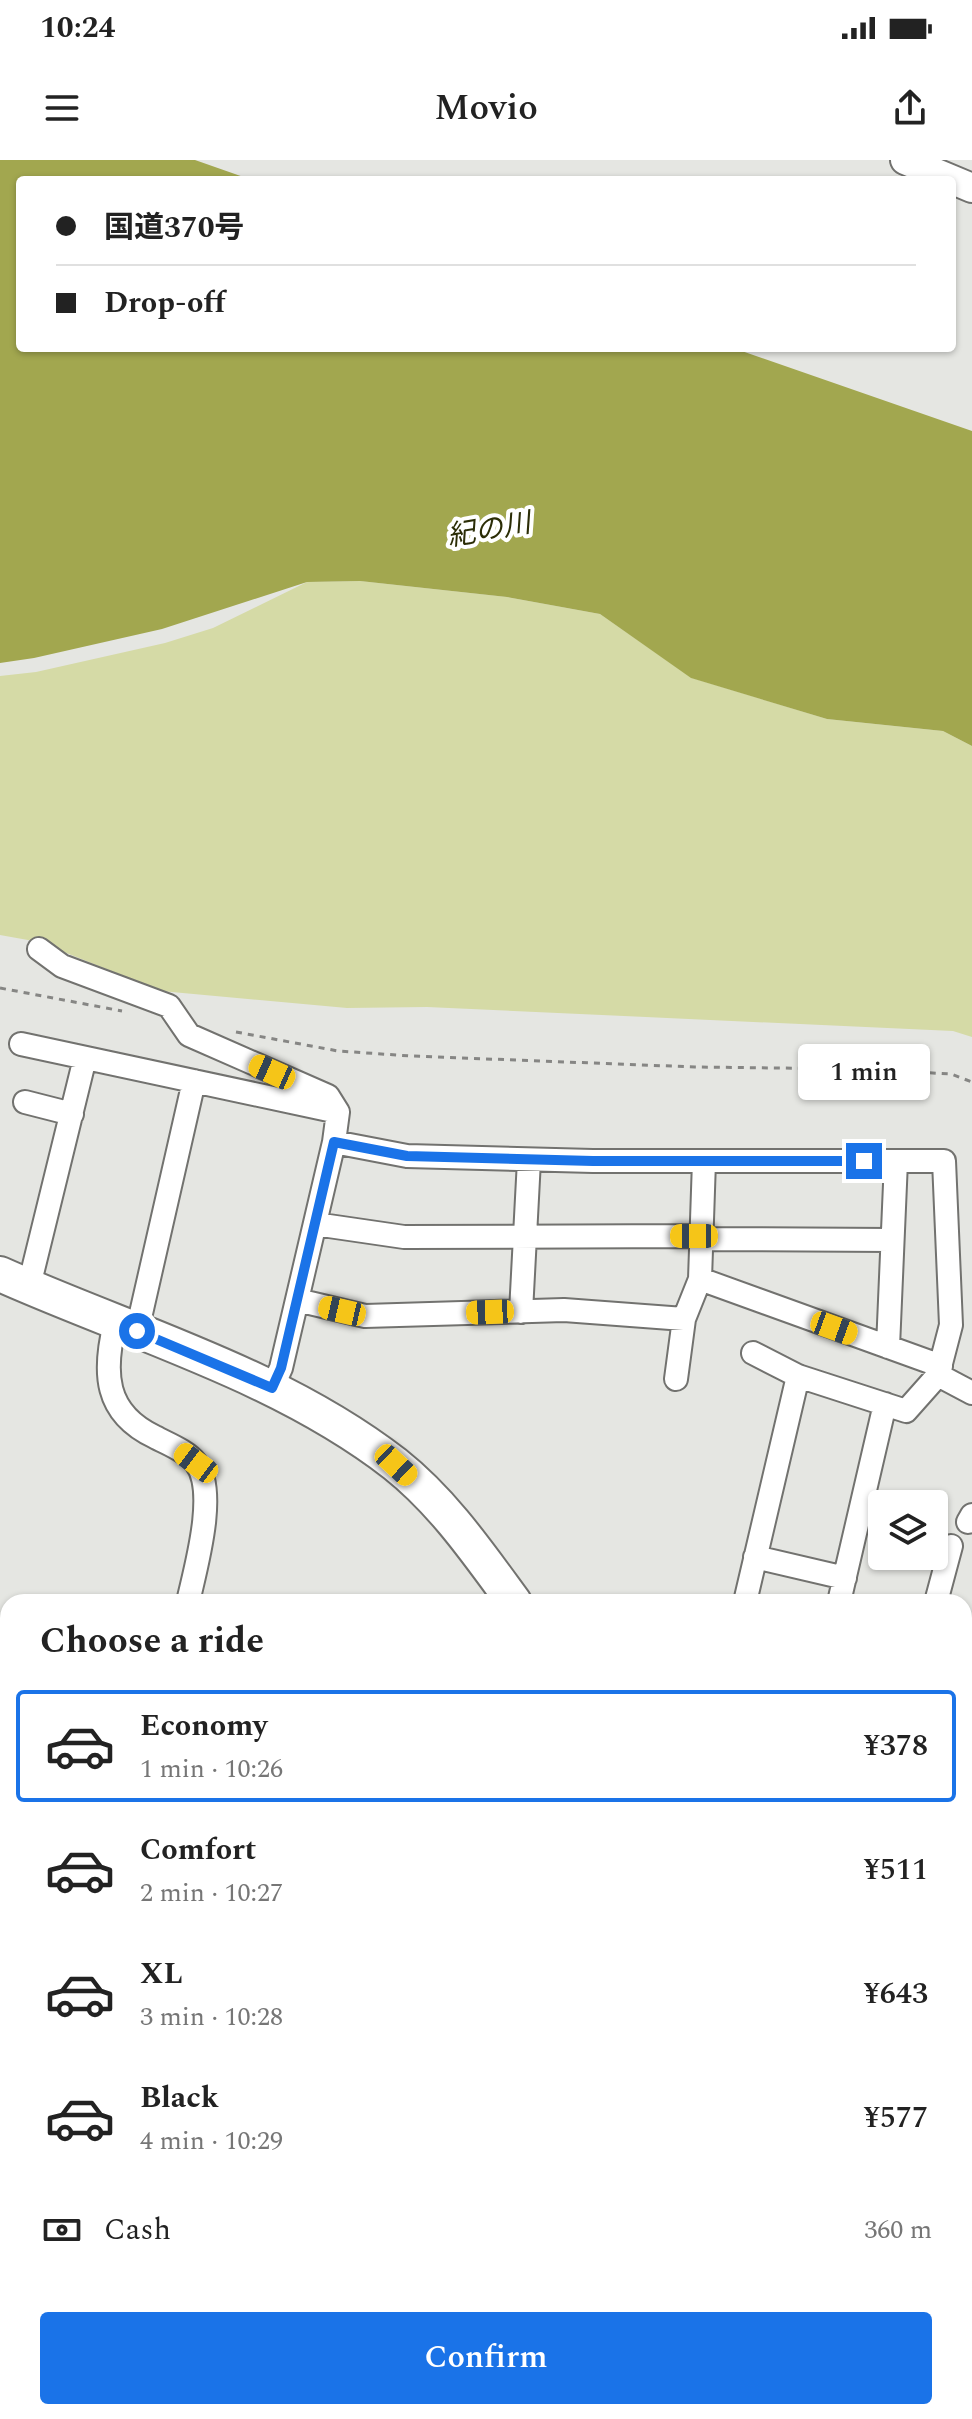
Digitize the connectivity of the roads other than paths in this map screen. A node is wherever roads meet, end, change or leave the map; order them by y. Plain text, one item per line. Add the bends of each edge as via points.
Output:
1 (905, 160) edge
2 (943, 176) edge
3 (39, 949) dead end
4 (21, 1044) dead end
5 (85, 1058) junction
6 (194, 1081) junction
7 (25, 1102) dead end
8 (338, 1112) junction
9 (72, 1114) junction
10 (334, 1142) junction
11 (529, 1160) junction
12 (704, 1161) junction
13 (896, 1161) junction
14 (315, 1224) junction
15 (525, 1235) junction
16 (702, 1237) junction
17 (892, 1240) junction
18 (700, 1279) junction
19 (14, 1280) edge
20 (297, 1300) junction
21 (521, 1312) junction
22 (684, 1319) junction
23 (126, 1327) junction
24 (888, 1347) junction
25 (753, 1353) dead end
26 (940, 1370) junction
27 (798, 1376) junction
28 (676, 1379) dead end
29 (272, 1388) junction
30 (972, 1393) edge
31 (885, 1404) junction
32 (951, 1546) dead end
33 (755, 1557) junction
34 (845, 1578) junction
35 (190, 1594) edge
36 (508, 1594) edge
37 (747, 1594) edge
38 (841, 1594) edge
39 (938, 1594) edge

1 - 2 main road
3 - 8 street via 62,966 169,1006 189,1035 328,1096
4 - 5 street
5 - 6 street
5 - 9 street
6 - 8 street
6 - 23 street
7 - 9 street
8 - 10 street
9 - 19 street
10 - 11 street via 407,1156
10 - 14 street
11 - 12 street
11 - 15 street
12 - 13 street
12 - 16 street
13 - 17 street
13 - 26 street via 944,1161 951,1325
14 - 15 street via 404,1237
14 - 20 street
15 - 16 street
15 - 21 street
16 - 17 street
16 - 18 street
17 - 24 street
18 - 22 street
18 - 24 street
19 - 23 highway
20 - 21 street via 365,1316
20 - 29 street
21 - 22 street
22 - 28 street
23 - 29 highway
23 - 35 street via 109,1360 116,1407 146,1433 196,1463 202,1479 204,1520
24 - 26 street
25 - 27 street
26 - 30 street
26 - 31 street via 906,1411
27 - 31 street
27 - 33 street
29 - 36 highway via 319,1412 396,1465 450,1516
31 - 34 street
32 - 39 street
33 - 34 street
33 - 37 street
34 - 38 street

